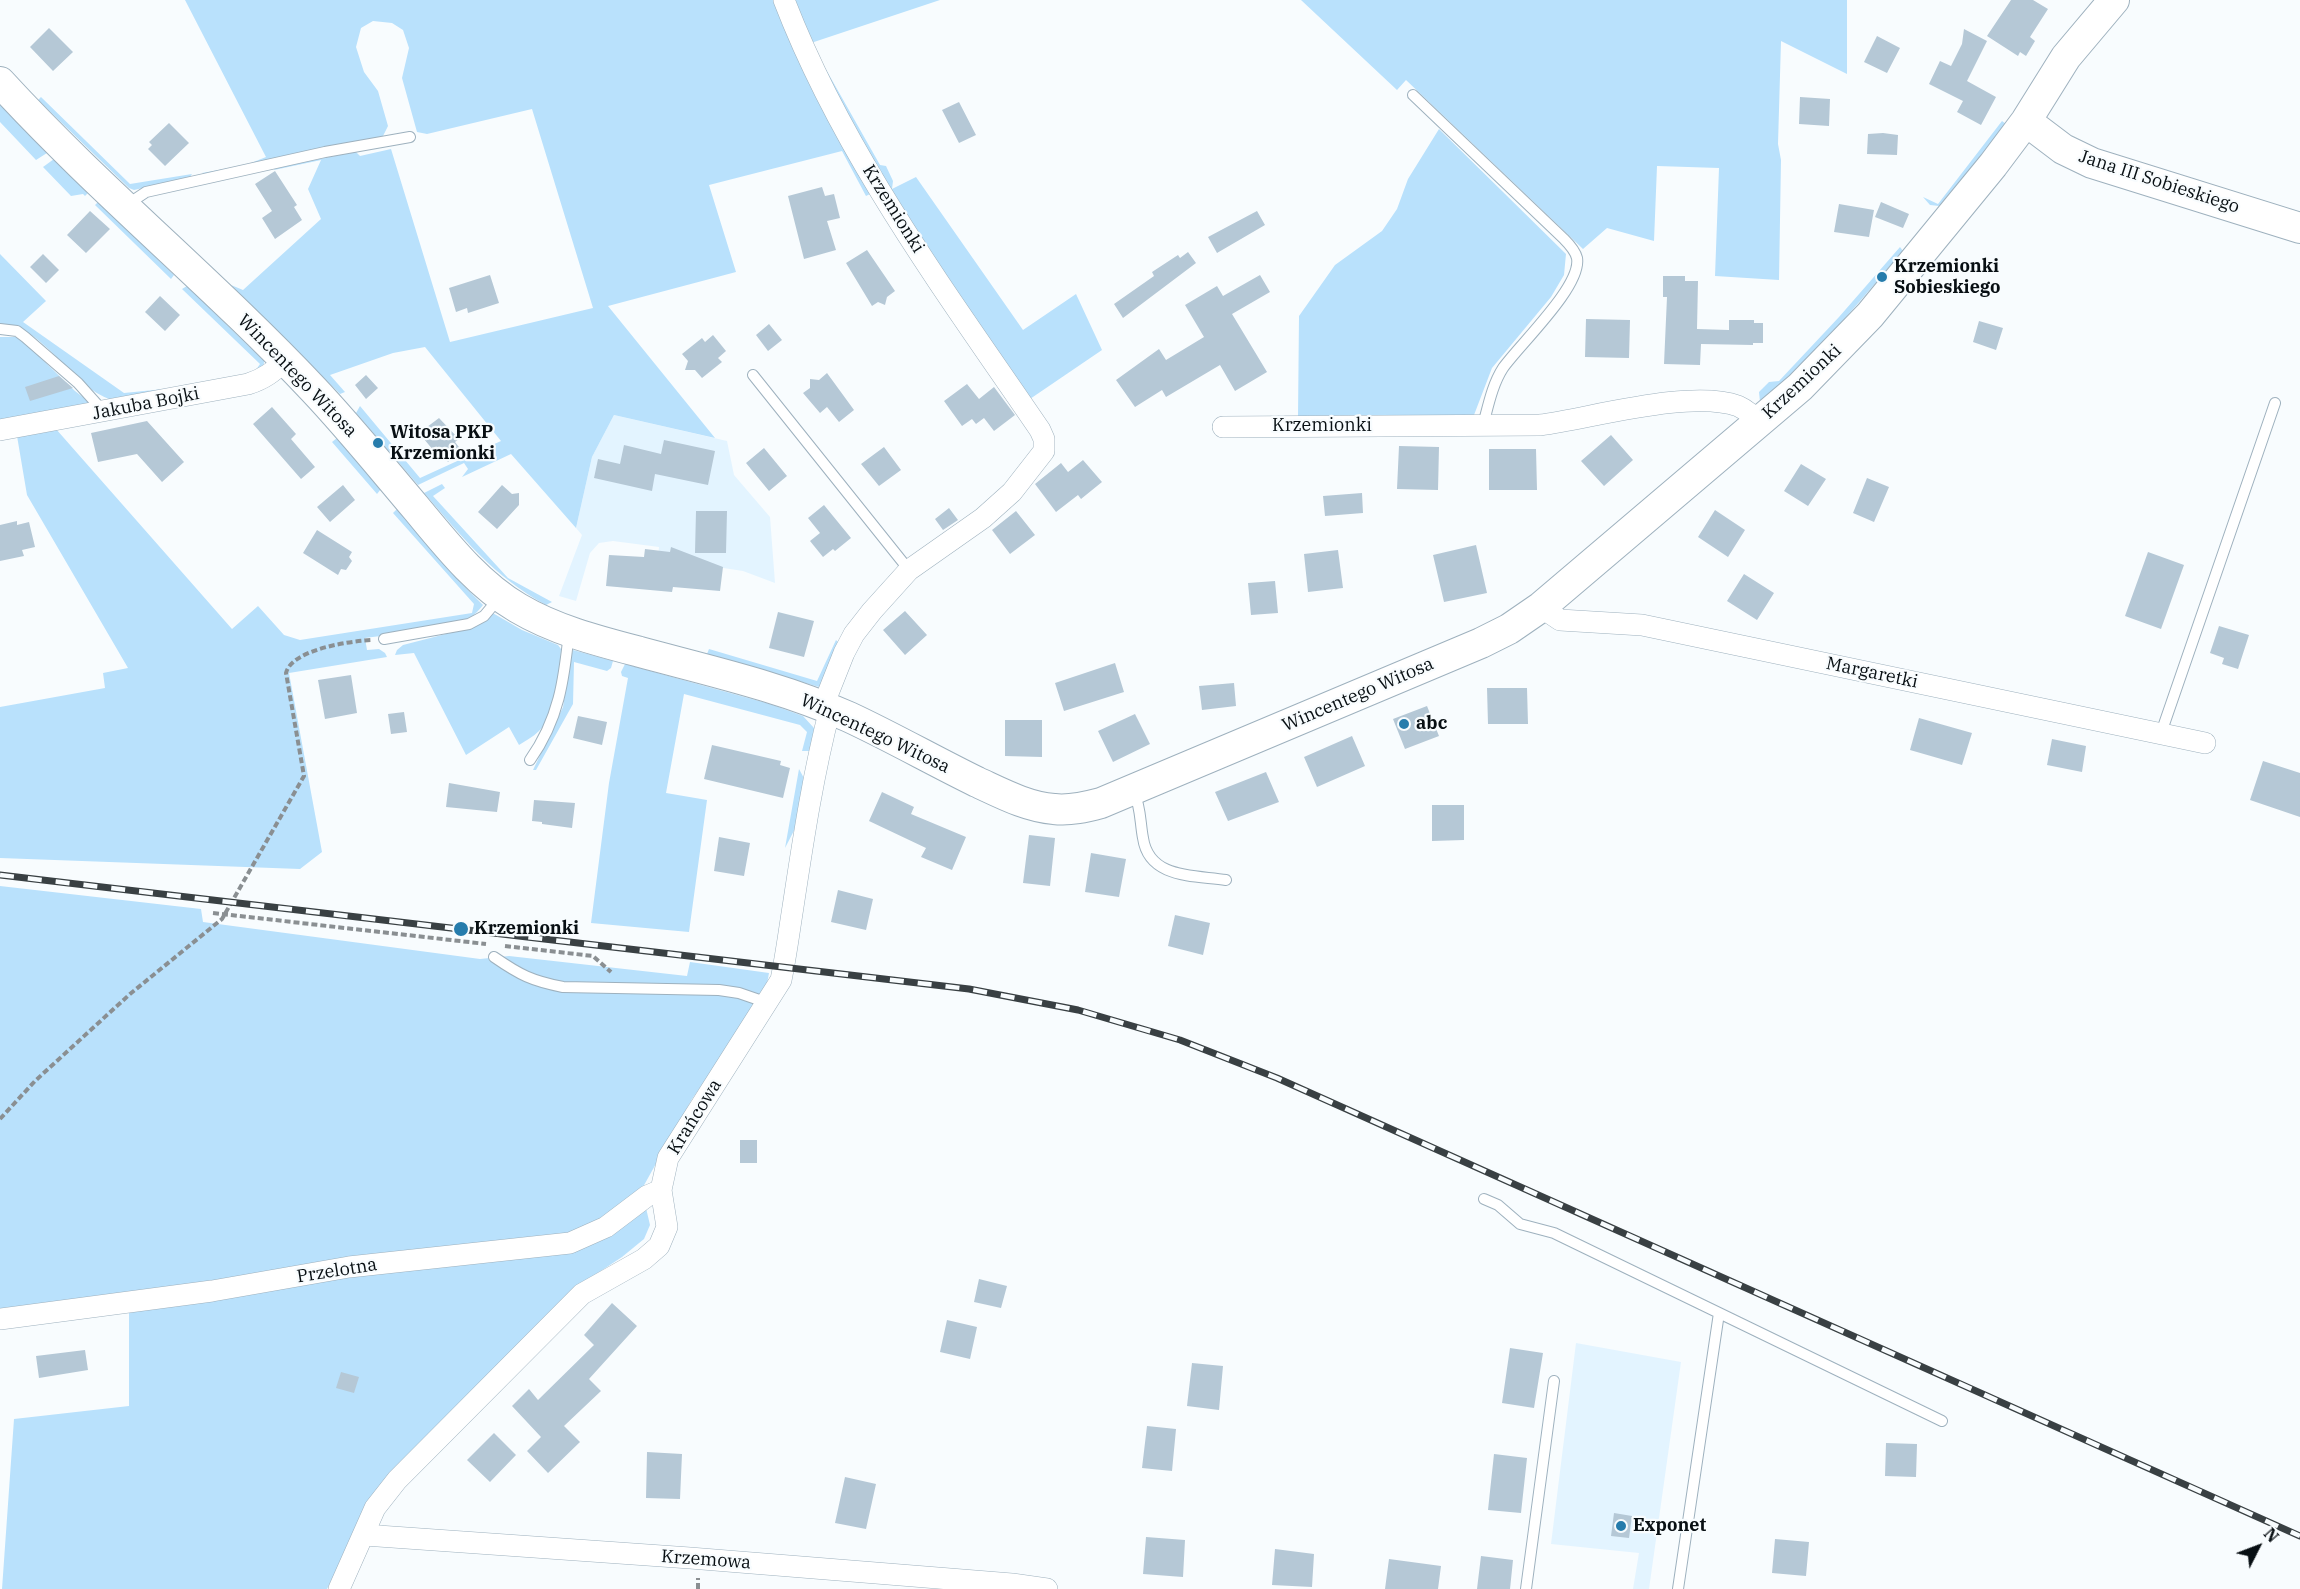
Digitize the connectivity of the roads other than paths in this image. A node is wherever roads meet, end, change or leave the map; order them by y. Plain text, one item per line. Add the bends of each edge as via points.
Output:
1 (784, 0) edge
2 (2114, 0) edge
3 (0, 82) edge
4 (1413, 95) dead end
5 (2026, 121) junction
6 (410, 137) dead end
7 (125, 206) junction
8 (2300, 228) edge
9 (0, 329) edge
10 (285, 360) junction
11 (753, 375) dead end
12 (2275, 403) dead end
13 (104, 412) junction
14 (1760, 423) junction
15 (1483, 425) junction
16 (1223, 426) dead end
17 (0, 430) edge
18 (909, 570) junction
19 (500, 596) junction
20 (1541, 608) junction
21 (569, 632) junction
22 (384, 639) road end
23 (827, 708) junction
24 (2161, 734) junction
25 (2205, 743) dead end
26 (530, 760) dead end
27 (1132, 790) junction
28 (1226, 880) dead end
29 (494, 957) dead end
30 (768, 1003) junction
31 (661, 1190) junction
32 (1484, 1198) dead end
33 (1719, 1313) junction
34 (0, 1319) edge
35 (1554, 1382) dead end
36 (1942, 1421) dead end
37 (364, 1535) junction
38 (339, 1589) edge
39 (1047, 1589) edge
40 (1526, 1589) edge
41 (1678, 1589) edge

1 - 18 street, Krzemionki via 802,47 867,170 1044,439 1044,451 1006,498
2 - 5 street, Krzemionki via 2066,57
3 - 7 street, Wincentego Witosa
4 - 15 lane via 1564,239 1577,259 1575,275 1566,291 1501,371
5 - 8 street, Jana III Sobieskiego via 2063,149 2092,163
5 - 14 street, Krzemionki via 1870,315
6 - 7 lane via 146,192
7 - 10 street, Wincentego Witosa
9 - 13 lane via 17,331 25,337 95,399
10 - 13 street, Jakuba Bojki via 261,380
10 - 19 street, Wincentego Witosa via 350,429 445,542
11 - 18 lane
12 - 24 lane
13 - 17 street, Jakuba Bojki
14 - 15 street, Krzemionki via 1737,406 1702,400 1540,425
14 - 20 street, Wincentego Witosa
15 - 16 street, Krzemionki
18 - 23 street, Krzemionki via 854,634
19 - 21 street, Wincentego Witosa
19 - 22 lane via 484,615 469,624
20 - 24 street, Margaretki via 1560,620 1642,625
20 - 27 street, Wincentego Witosa via 1480,643
21 - 23 street, Wincentego Witosa via 770,687
21 - 26 lane via 556,713
23 - 27 street, Wincentego Witosa via 1030,805 1076,809
23 - 30 street, Krańcowa via 788,951 781,980
24 - 25 street, Margaretki
27 - 28 lane via 1138,801 1147,853 1157,865 1172,873
29 - 30 lane via 539,983 563,987 719,990
30 - 31 street, Krańcowa via 668,1158
31 - 34 street, Przelotna via 606,1227 570,1243 349,1268 212,1292
31 - 37 street, Krańcowa via 667,1227 659,1246 644,1259 582,1294 397,1480 375,1508
32 - 33 lane via 1520,1224 1554,1233
33 - 36 lane
33 - 41 lane
35 - 40 lane
37 - 38 street, Krańcowa
37 - 39 street, Krzemowa

